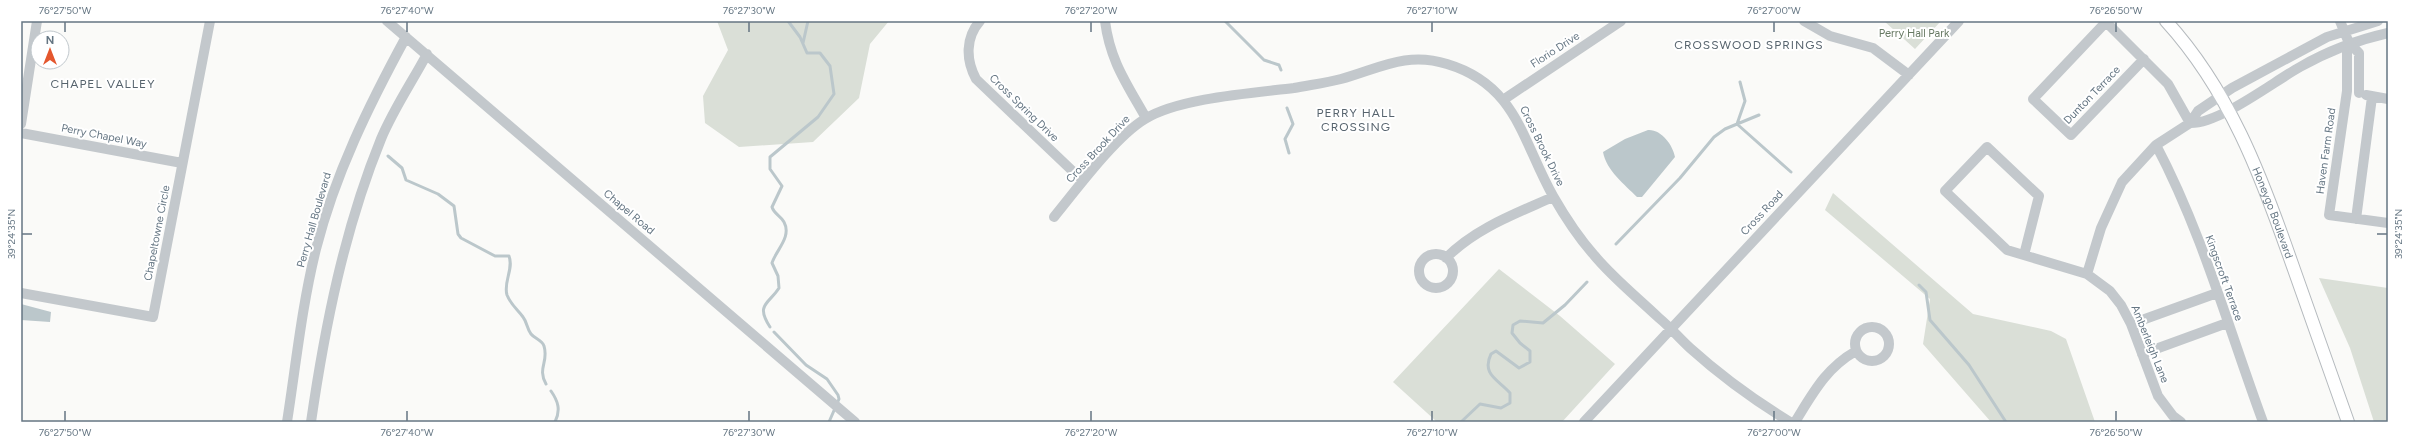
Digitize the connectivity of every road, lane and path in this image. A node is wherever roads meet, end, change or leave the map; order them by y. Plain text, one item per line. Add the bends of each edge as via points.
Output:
1 (37, 21) edge
2 (210, 21) edge
3 (387, 21) edge
4 (980, 21) edge
5 (1105, 21) edge
6 (1621, 21) edge
7 (1804, 21) edge
8 (1959, 21) edge
9 (2166, 21) edge
10 (2340, 21) edge
11 (2378, 21) edge
12 (2344, 31) junction
13 (2388, 32) edge
14 (406, 37) junction
15 (2349, 43) junction
16 (427, 54) junction
17 (2144, 59) junction
18 (1909, 75) junction
19 (2347, 91) junction
20 (2359, 93) junction
21 (2221, 95) junction
22 (2372, 97) junction
23 (2388, 99) edge
24 (1504, 100) junction
25 (2229, 109) junction
26 (1146, 118) junction
27 (2190, 123) junction
28 (21, 124) edge
29 (21, 133) edge
30 (2156, 145) junction
31 (182, 163) junction
32 (1083, 181) junction
33 (1553, 197) junction
34 (1054, 217) dead end
35 (2356, 218) junction
36 (2388, 223) edge
37 (2024, 255) junction
38 (1446, 258) dead end
39 (2087, 274) junction
40 (21, 293) edge
41 (2218, 293) junction
42 (2227, 323) junction
43 (2131, 324) junction
44 (1672, 329) junction
45 (1856, 351) dead end
46 (2142, 354) junction
47 (287, 422) edge
48 (311, 422) edge
49 (855, 422) edge
50 (1584, 422) edge
51 (1790, 422) edge
52 (1795, 422) edge
53 (2181, 422) edge
54 (2263, 422) edge
55 (2348, 422) edge

1 - 28 street
2 - 31 street, Chapeltowne Circle
3 - 14 street, Chapel Road
4 - 32 street, Cross Spring Drive via 970,38 968,50 969,62 976,79
5 - 26 street via 1114,62
6 - 24 street, Florio Drive
7 - 18 street via 1830,36 1873,48
8 - 18 street, Cross Road
9 - 21 main road, Honeygo Boulevard via 2199,62
10 - 12 street
11 - 12 street
12 - 15 street
12 - 21 street via 2306,48
13 - 15 street
14 - 16 street, Chapel Road
14 - 47 street, Perry Hall Boulevard via 356,135 316,248
15 - 19 street, Haven Farm Road
15 - 20 street via 2359,53
15 - 25 street via 2300,66
16 - 48 street via 381,138 356,209 336,279
16 - 49 street, Chapel Road
17 - 17 street, Dunton Terrace via 2106,22 2033,99 2071,135
17 - 27 street, Dunton Terrace via 2168,84
18 - 44 street, Cross Road
19 - 20 street
19 - 35 street, Haven Farm Road via 2329,215
20 - 22 street
21 - 25 main road, Honeygo Boulevard
21 - 27 street via 2198,111
22 - 23 street
22 - 35 street
24 - 26 street, Cross Brook Drive via 1488,83 1470,72 1445,63 1413,59 1388,62 1341,79 1181,106
24 - 33 street, Cross Brook Drive via 1517,119
25 - 27 street via 2201,123
25 - 55 main road, Honeygo Boulevard via 2265,186
26 - 32 street, Cross Brook Drive via 1123,137
27 - 30 street
29 - 31 street, Perry Chapel Way
30 - 39 street via 2122,182 2101,228
30 - 41 street, Kingscroft Terrace via 2169,168
31 - 40 street, Chapeltowne Circle via 153,317
32 - 34 street, Cross Brook Drive
33 - 38 street via 1485,227 1462,242
33 - 44 street, Cross Brook Drive via 1572,229 1608,271
35 - 36 street
37 - 37 street, Amberleigh Lane via 2007,250 1945,191 1987,147 2039,196
37 - 39 street, Amberleigh Lane
39 - 43 street, Amberleigh Lane via 2110,291
41 - 42 street, Kingscroft Terrace
41 - 43 street
42 - 46 street
42 - 54 street, Kingscroft Terrace
43 - 46 street, Amberleigh Lane
44 - 50 street, Cross Road
44 - 51 street, Cross Brook Drive via 1720,373
45 - 52 street via 1838,361 1823,378
46 - 53 street, Amberleigh Lane via 2158,396 2173,416

